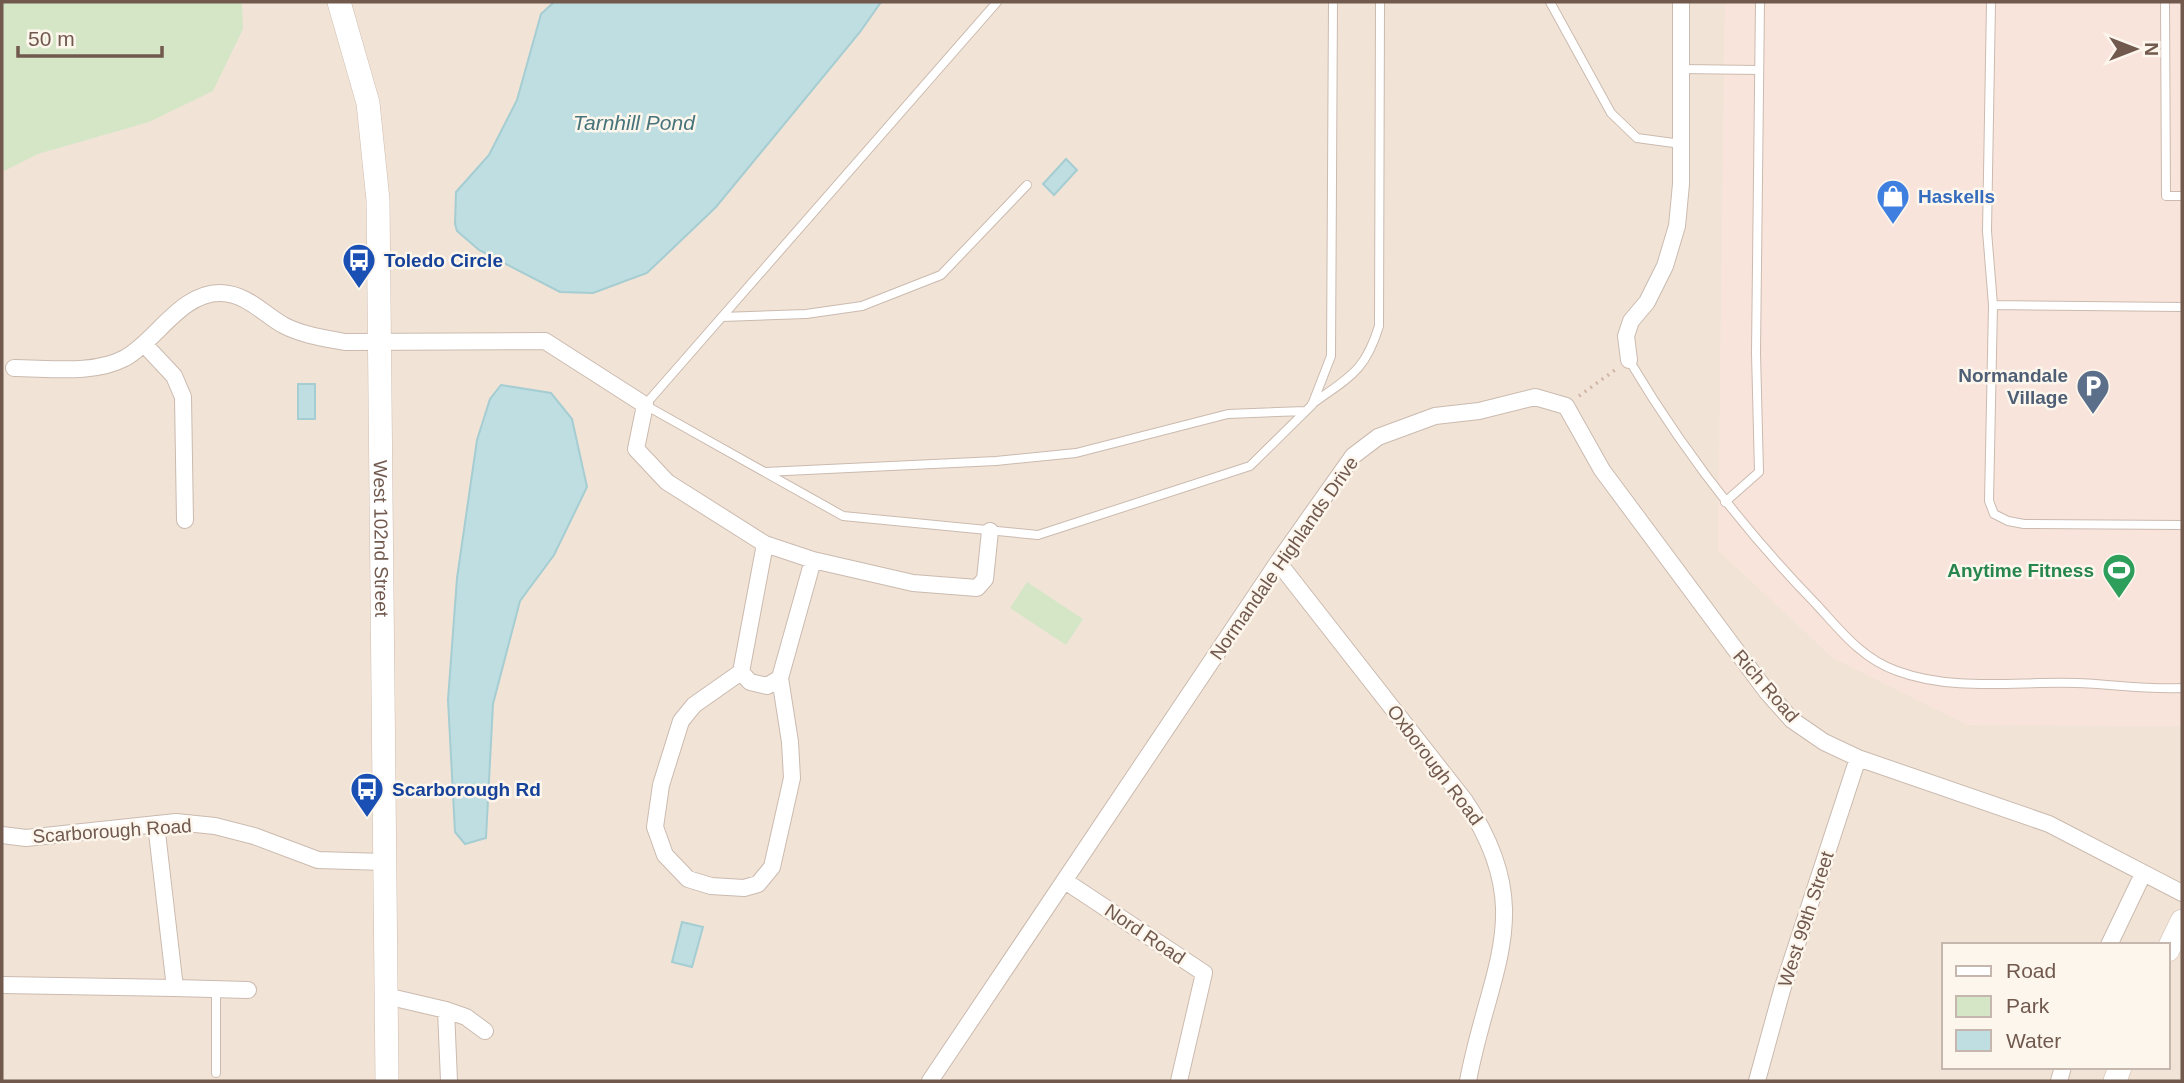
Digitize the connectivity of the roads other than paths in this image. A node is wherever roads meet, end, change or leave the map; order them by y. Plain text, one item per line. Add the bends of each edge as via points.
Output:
1 (339, 2) edge
2 (997, 2) edge
3 (1333, 2) edge
4 (1380, 2) edge
5 (1550, 2) edge
6 (1681, 2) edge
7 (1760, 2) edge
8 (1991, 2) edge
9 (2165, 2) edge
10 (1681, 69) junction
11 (1759, 70) junction
12 (1681, 144) junction
13 (1027, 185) dead end
14 (2182, 196) edge
15 (1993, 305) junction
16 (2182, 307) edge
17 (722, 317) junction
18 (378, 342) junction
19 (144, 344) junction
20 (1629, 360) joint
21 (13, 368) dead end
22 (645, 405) junction
23 (1566, 406) joint
24 (1308, 408) junction
25 (765, 472) junction
26 (1725, 502) junction
27 (185, 520) dead end
28 (2182, 525) edge
29 (990, 531) junction
30 (765, 544) junction
31 (813, 560) junction
32 (1278, 562) junction
33 (741, 672) junction
34 (780, 678) junction
35 (2182, 688) edge
36 (1858, 758) junction
37 (156, 824) junction
38 (2, 835) edge
39 (384, 862) junction
40 (2143, 874) junction
41 (1065, 881) junction
42 (2182, 893) edge
43 (2182, 921) edge
44 (2110, 943) edge
45 (2170, 946) edge
46 (2, 985) edge
47 (175, 988) junction
48 (216, 989) junction
49 (248, 990) dead end
50 (386, 996) junction
51 (446, 1010) junction
52 (485, 1031) dead end
53 (216, 1073) dead end
54 (387, 1081) edge
55 (449, 1081) edge
56 (930, 1081) edge
57 (1179, 1081) edge
58 (1468, 1081) edge
59 (1757, 1081) edge

1 - 18 street, West 102nd Street via 363,80 375,148
2 - 17 lane
3 - 24 lane via 1331,356
4 - 24 lane via 1379,326 1360,369
5 - 12 lane via 1611,113 1637,138
6 - 10 street
7 - 11 lane
8 - 15 lane via 1987,232
9 - 14 lane via 2166,196
10 - 11 lane
10 - 12 street
11 - 26 lane via 1759,472
12 - 20 street via 1677,226 1665,266 1626,336
13 - 17 lane via 942,275 862,306 806,314
15 - 16 lane
15 - 28 lane via 1989,500 1994,514 2008,521 2042,525
17 - 22 lane
18 - 19 street via 313,337 240,297 222,293 204,295 188,304
18 - 22 street via 545,341
18 - 39 street, West 102nd Street
19 - 21 street via 105,366
19 - 27 street via 174,376 183,397
20 - 26 lane via 1690,457
22 - 25 lane
22 - 30 street via 636,449 667,482
23 - 32 street, Normandale Highlands Drive via 1535,397 1435,416 1378,437 1347,464
23 - 36 street, Rich Road via 1608,479 1766,692 1792,720
24 - 25 lane via 1227,414 1076,453
24 - 29 lane via 1250,466 1038,535
25 - 29 lane via 843,516
26 - 35 lane via 1767,554 1864,655 1896,671 1950,683
29 - 31 street via 985,579 977,588 913,583
30 - 31 street
30 - 33 street
31 - 34 street
32 - 41 street, Normandale Highlands Drive
32 - 58 street, Oxborough Road via 1465,801 1497,859 1504,891 1500,957
33 - 34 street via 750,682 767,686
33 - 34 street via 694,705 681,722 661,785 655,827 665,855 688,879 710,886 758,884 772,867 792,778
36 - 40 street, Rich Road via 2049,824
36 - 59 street, West 99th Street
37 - 38 street, Scarborough Road via 26,838
37 - 39 street, Scarborough Road via 215,825 318,860
37 - 47 street
39 - 50 street, West 102nd Street
40 - 42 street, Rich Road
40 - 44 street
41 - 56 street, Normandale Highlands Drive
41 - 57 street, Nord Road via 1204,973
43 - 45 street
46 - 47 street
47 - 48 street
48 - 49 street
48 - 53 lane
50 - 51 street
50 - 54 street, West 102nd Street
51 - 52 street
51 - 55 street

